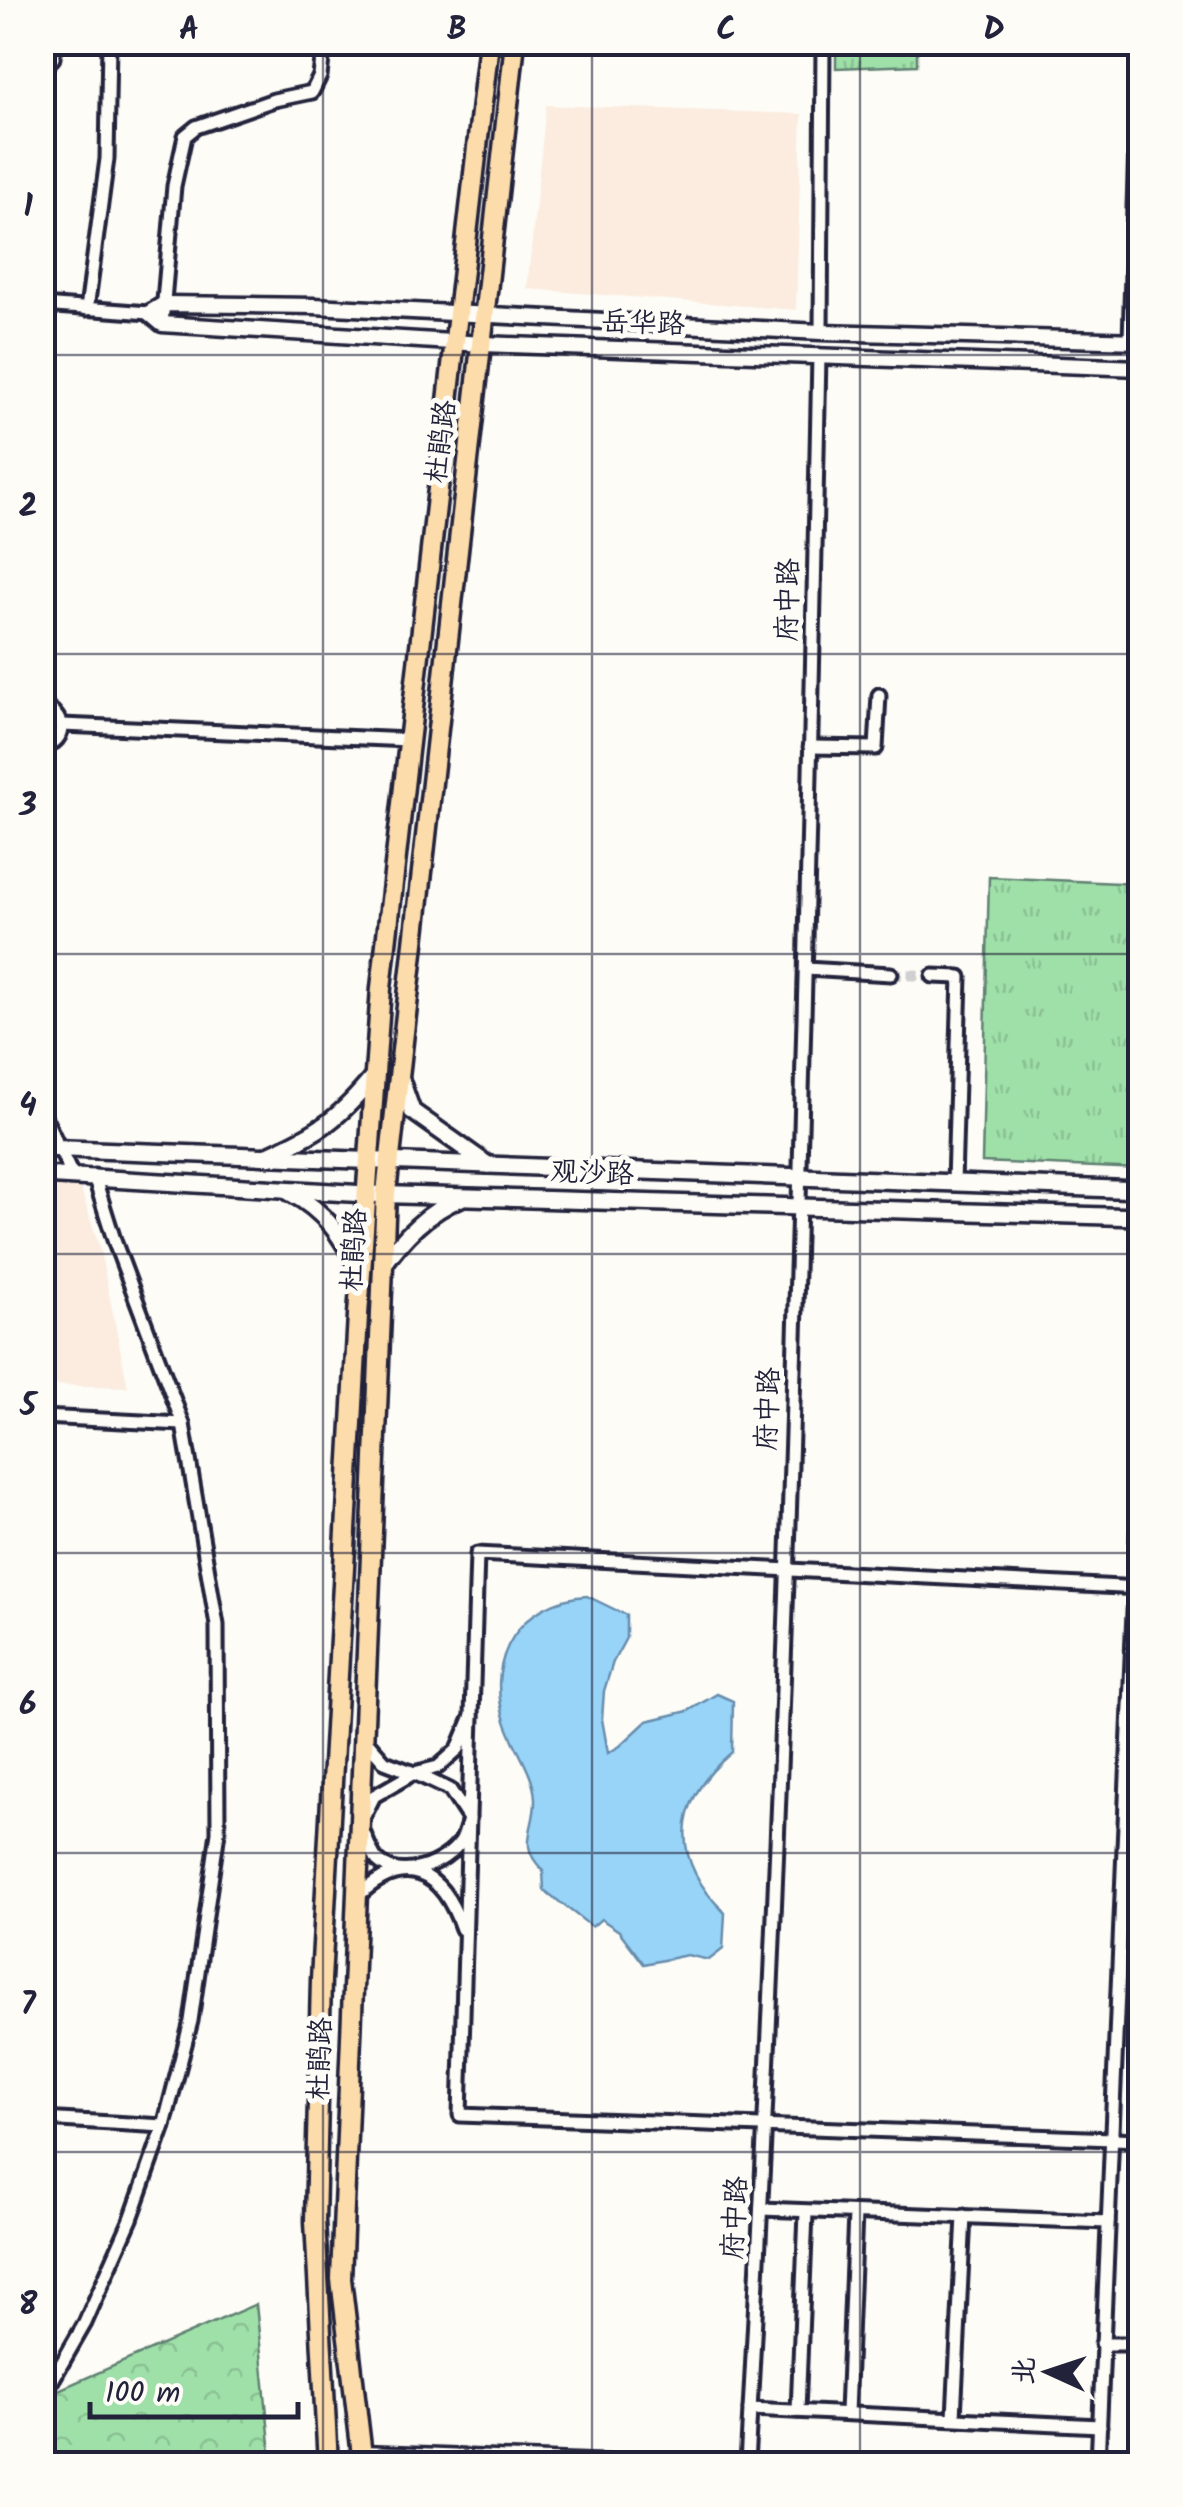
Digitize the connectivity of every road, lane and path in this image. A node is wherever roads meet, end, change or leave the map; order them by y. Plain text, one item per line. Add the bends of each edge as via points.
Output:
1 (54, 42) edge
2 (109, 42) edge
3 (324, 42) edge
4 (489, 42) edge
5 (515, 42) edge
6 (823, 42) edge
7 (1140, 42) edge
8 (42, 69) edge
9 (164, 304) junction
10 (42, 305) edge
11 (87, 309) junction
12 (149, 312) junction
13 (457, 312) junction
14 (486, 312) junction
15 (162, 324) junction
16 (820, 332) junction
17 (1135, 340) edge
18 (455, 342) junction
19 (483, 344) junction
20 (819, 354) junction
21 (1140, 368) edge
22 (879, 695) dead end
23 (42, 705) edge
24 (62, 726) junction
25 (409, 740) junction
26 (42, 747) edge
27 (810, 748) junction
28 (806, 969) junction
29 (891, 974) tunnel mouth
30 (934, 976) tunnel mouth
31 (398, 1063) junction
32 (375, 1075) junction
33 (42, 1112) edge
34 (42, 1148) edge
35 (61, 1148) junction
36 (265, 1156) junction
37 (369, 1161) junction
38 (388, 1162) junction
39 (488, 1166) junction
40 (42, 1175) edge
41 (72, 1175) junction
42 (94, 1176) junction
43 (801, 1178) junction
44 (954, 1183) junction
45 (282, 1188) junction
46 (1140, 1190) edge
47 (376, 1194) junction
48 (467, 1196) junction
49 (800, 1205) junction
50 (1140, 1217) edge
51 (382, 1267) junction
52 (361, 1274) junction
53 (42, 1417) edge
54 (184, 1424) junction
55 (1140, 1469) edge
56 (788, 1570) junction
57 (1138, 1588) edge
58 (472, 1716) junction
59 (362, 1736) junction
60 (414, 1773) junction
61 (469, 1818) junction
62 (360, 1824) junction
63 (398, 1871) junction
64 (356, 1898) junction
65 (466, 1940) junction
66 (42, 2119) edge
67 (164, 2126) junction
68 (766, 2126) junction
69 (1111, 2138) junction
70 (1140, 2140) edge
71 (761, 2209) junction
72 (806, 2212) junction
73 (855, 2214) junction
74 (964, 2216) junction
75 (1108, 2222) junction
76 (1102, 2344) junction
77 (1140, 2344) edge
78 (42, 2398) edge
79 (750, 2409) junction
80 (798, 2410) junction
81 (846, 2413) junction
82 (954, 2417) junction
83 (1100, 2426) junction
84 (363, 2459) edge
85 (328, 2464) edge
86 (630, 2464) edge
87 (747, 2464) edge
88 (1098, 2464) edge

1 - 8 street via 53,58
2 - 11 street via 107,159
3 - 9 street via 312,92 185,136
4 - 13 main road, 杜鹃路
5 - 14 main road, 杜鹃路
6 - 16 street
7 - 17 street
9 - 12 street, 岳华路
9 - 13 street, 岳华路
9 - 15 street
10 - 11 street
11 - 12 street
12 - 15 street
13 - 14 street, 岳华路
13 - 18 main road, 杜鹃路
14 - 16 street, 岳华路
14 - 19 main road, 杜鹃路
15 - 18 street, 岳华路
16 - 17 street, 岳华路
18 - 19 street, 岳华路
18 - 25 main road, 杜鹃路
19 - 20 street, 岳华路
19 - 31 main road, 杜鹃路
20 - 21 street, 岳华路
20 - 27 street, 府中路
22 - 27 street via 876,748
23 - 24 street via 56,711
24 - 25 street
24 - 26 street via 60,736
25 - 32 main road, 杜鹃路
27 - 28 street, 府中路
28 - 29 street
28 - 43 street, 府中路
30 - 44 street via 960,977
31 - 38 main road, 杜鹃路
31 - 39 main road via 412,1111
32 - 36 main road via 310,1138
32 - 37 main road, 杜鹃路
33 - 35 street
34 - 35 main road, 观沙路
35 - 36 main road, 观沙路
35 - 41 street
36 - 37 main road, 观沙路
37 - 38 main road, 观沙路
37 - 47 main road, 杜鹃路
38 - 39 main road, 观沙路
38 - 47 main road, 杜鹃路
39 - 43 main road, 观沙路
40 - 41 main road, 观沙路
41 - 42 main road, 观沙路
42 - 45 main road, 观沙路
42 - 54 street
43 - 44 main road, 观沙路
43 - 49 street, 府中路
44 - 46 main road, 观沙路
45 - 47 main road, 观沙路
45 - 52 main road via 313,1205 342,1237
47 - 48 main road, 观沙路
47 - 51 main road, 杜鹃路
47 - 52 main road, 杜鹃路
48 - 49 main road, 观沙路
48 - 51 main road via 423,1220
49 - 50 main road, 观沙路
49 - 56 street, 府中路
51 - 59 main road, 杜鹃路
52 - 85 main road, 杜鹃路 via 314,2221
53 - 54 street
54 - 67 street via 217,1624 218,1832 191,2021
55 - 57 street
56 - 57 street
56 - 58 street via 476,1554
56 - 68 street, 府中路
57 - 69 street
58 - 60 street via 458,1749 438,1767
58 - 61 street
59 - 60 street via 385,1762
59 - 62 main road, 杜鹃路
60 - 61 street via 450,1790
60 - 62 street via 374,1796
61 - 63 street via 446,1857
61 - 65 street
62 - 63 street via 377,1860
62 - 64 main road, 杜鹃路
63 - 64 street
63 - 65 street via 422,1874 446,1892
64 - 84 main road, 杜鹃路 via 340,2279
65 - 68 street via 460,2115
66 - 67 street
67 - 78 street via 93,2306
68 - 69 street
68 - 71 street, 府中路
69 - 70 street
69 - 75 street
71 - 72 street
71 - 79 street, 府中路
72 - 73 street
72 - 80 street
73 - 74 street
73 - 81 street
74 - 75 street
74 - 82 street
75 - 76 street
76 - 77 street
76 - 83 street
79 - 80 street
79 - 87 street, 府中路
80 - 81 street
81 - 82 street
82 - 83 street
83 - 88 street
84 - 86 street

